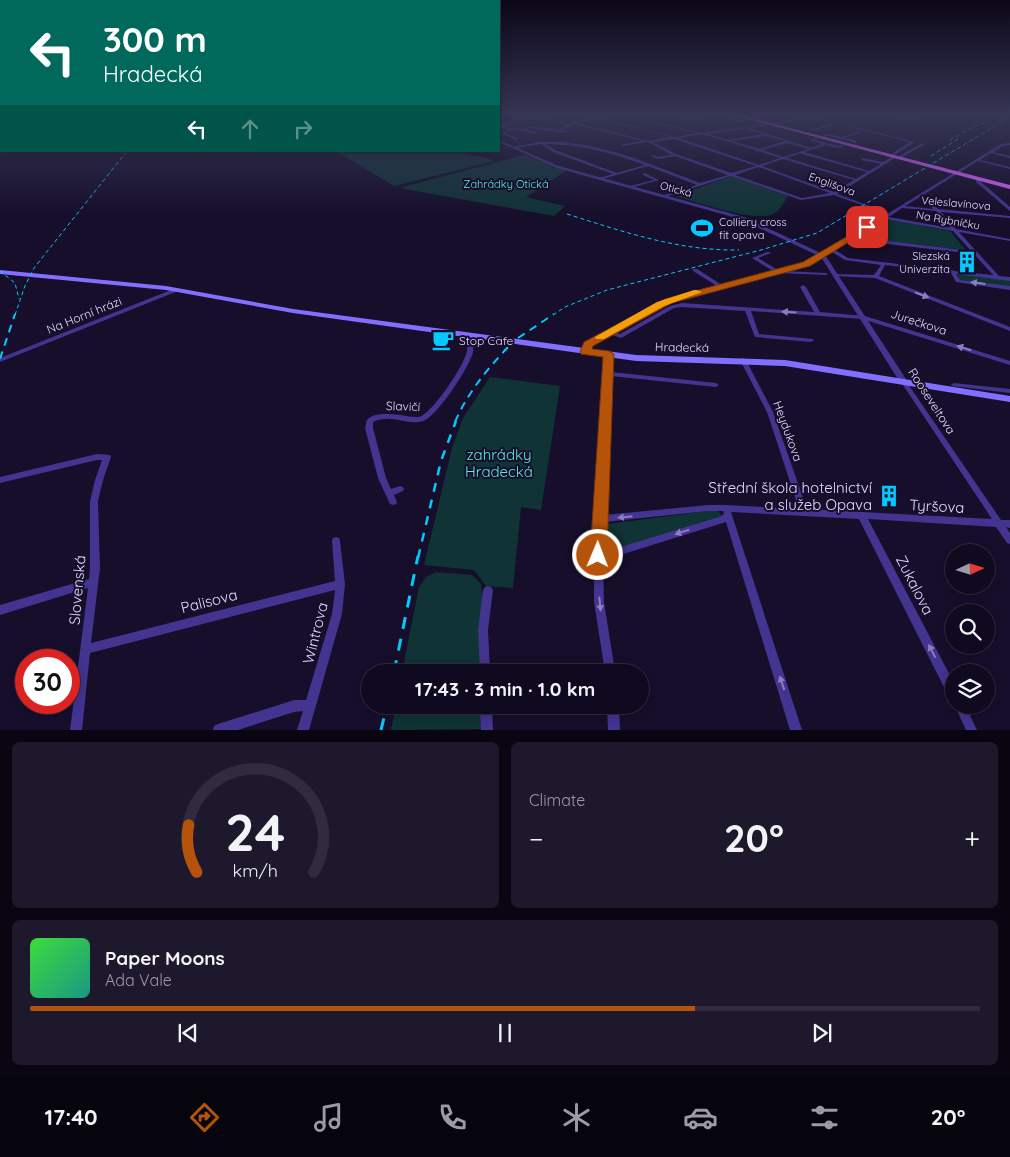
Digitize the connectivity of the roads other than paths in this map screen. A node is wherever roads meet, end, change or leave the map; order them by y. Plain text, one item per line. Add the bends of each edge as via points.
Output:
1 (515, 147) edge
2 (548, 147) edge
3 (587, 147) edge
4 (659, 147) edge
5 (701, 147) edge
6 (742, 147) edge
7 (769, 147) edge
8 (805, 147) edge
9 (817, 147) edge
10 (857, 147) edge
11 (907, 147) edge
12 (916, 147) edge
13 (998, 147) edge
14 (812, 149) junction
15 (756, 151) junction
16 (990, 152) junction
17 (802, 153) junction
18 (653, 156) dead end
19 (674, 156) junction
20 (895, 157) junction
21 (1010, 157) edge
22 (782, 159) junction
23 (863, 159) dead end
24 (977, 160) junction
25 (883, 163) junction
26 (648, 165) junction
27 (760, 166) junction
28 (1010, 168) edge
29 (869, 172) junction
30 (956, 173) junction
31 (617, 174) junction
32 (644, 174) dead end
33 (732, 175) junction
34 (600, 179) junction
35 (979, 179) junction
36 (856, 180) junction
37 (701, 185) junction
38 (631, 187) junction
39 (1010, 187) edge
40 (834, 194) junction
41 (665, 196) junction
42 (926, 198) dead end
43 (901, 207) junction
44 (936, 210) junction
45 (1010, 210) edge
46 (889, 214) junction
47 (1010, 216) edge
48 (884, 217) junction
49 (955, 230) junction
50 (850, 238) junction
51 (1010, 240) edge
52 (832, 249) junction
53 (769, 253) dead end
54 (975, 253) junction
55 (823, 256) junction
56 (884, 263) junction
57 (695, 270) dead end
58 (952, 271) junction
59 (0, 272) edge
60 (778, 272) junction
61 (825, 274) dead end
62 (836, 275) junction
63 (876, 277) junction
64 (997, 277) junction
65 (1010, 279) edge
66 (720, 286) junction
67 (803, 287) dead end
68 (1010, 288) edge
69 (176, 290) junction
70 (693, 294) junction
71 (673, 299) junction
72 (680, 305) junction
73 (701, 306) junction
74 (747, 309) junction
75 (818, 314) junction
76 (863, 317) junction
77 (1010, 329) edge
78 (608, 332) junction
79 (469, 336) junction
80 (811, 340) dead end
81 (585, 352) junction
82 (609, 354) junction
83 (0, 360) edge
84 (743, 360) junction
85 (1010, 363) edge
86 (607, 374) junction
87 (904, 382) junction
88 (716, 385) dead end
89 (954, 385) dead end
90 (1010, 391) edge
91 (1010, 399) edge
92 (0, 480) edge
93 (400, 489) dead end
94 (389, 493) junction
95 (393, 502) dead end
96 (727, 512) junction
97 (804, 512) junction
98 (862, 516) junction
99 (599, 519) junction
100 (997, 522) junction
101 (1010, 524) edge
102 (1010, 540) edge
103 (336, 541) dead end
104 (598, 555) junction
105 (94, 582) junction
106 (340, 584) junction
107 (488, 590) dead end
108 (0, 610) edge
109 (86, 648) junction
110 (485, 664) edge
111 (609, 664) edge
112 (945, 677) edge
113 (311, 705) junction
114 (486, 714) edge
115 (613, 714) edge
116 (964, 714) edge
117 (76, 730) edge
118 (218, 730) edge
119 (303, 730) edge
120 (487, 730) edge
121 (614, 730) edge
122 (796, 730) edge
123 (972, 730) edge

1 - 34 street, Otická via 548,163
2 - 31 street
3 - 26 street
4 - 19 street
5 - 27 street, Englišova
6 - 15 street
7 - 15 street
8 - 14 street
9 - 14 street
10 - 20 main road
11 - 20 street
12 - 20 street
13 - 16 street
14 - 17 street
15 - 22 street
16 - 21 street
16 - 24 street
17 - 22 street
17 - 29 street
18 - 19 street
19 - 33 street
20 - 25 street
20 - 30 main road
22 - 27 street
22 - 36 street
23 - 25 street
24 - 28 street
24 - 30 street
25 - 29 street
26 - 31 street
26 - 37 street
27 - 33 street
27 - 40 street, Englišova
29 - 36 street
30 - 35 main road
30 - 43 street
31 - 34 street
32 - 38 street via 658,180
33 - 37 street
33 - 40 street via 807,200
34 - 38 street, Otická
35 - 39 main road
35 - 45 street via 978,182
36 - 40 street
37 - 41 street
38 - 41 street, Otická
40 - 46 street, Englišova
41 - 55 street, Otická via 746,220
42 - 44 street
43 - 44 street, Veleslavínova
43 - 46 street
44 - 47 street, Veleslavínova
44 - 49 street
46 - 48 street
48 - 49 street, Na Rybníčku
48 - 50 street
49 - 51 street, Na Rybníčku
49 - 54 street
50 - 52 street
50 - 54 street
52 - 55 street
52 - 56 street via 847,259
53 - 60 street via 754,258
54 - 64 street
55 - 60 street
55 - 62 street
56 - 58 street
56 - 63 street
57 - 66 street
58 - 64 street
68 -> 58 street via 958,281
59 - 69 main road, Hradecká
60 - 61 street
60 - 66 street
62 - 63 street
62 - 76 street, Rooseveltova
63 -> 77 street
64 - 65 street
66 - 70 street
67 - 75 street
69 - 79 main road, Hradecká
69 - 83 street, Na Horní hrázi
70 - 71 street
70 - 73 street
71 - 72 street
71 - 78 street
72 - 73 street, Jurečkova
72 - 78 street, Jurečkova via 622,336
73 - 74 street, Jurečkova
75 -> 74 street, Jurečkova
74 - 80 street via 757,336
75 - 76 street, Jurečkova
85 -> 76 street, Jurečkova
76 - 87 street, Rooseveltova
78 - 81 street via 589,343
79 - 81 main road, Hradecká
79 - 94 street, Slavičí via 469,354 442,401 430,415 421,420 380,416 370,420 380,472
81 - 82 main road, Hradecká
82 - 84 main road, Hradecká via 663,360
82 - 86 street
84 - 87 main road, Hradecká via 785,363
84 - 97 street, Heydukova via 770,412
86 - 88 street
86 - 99 street
87 - 91 main road, Hradecká
87 - 100 street, Rooseveltova
89 - 90 street
92 - 105 street, Slovenská via 106,456 94,501
93 - 94 street
94 - 95 street, Slavičí
96 - 97 street, Tyršova
96 -> 99 street, Tyršova via 708,508
96 -> 104 street via 617,552
122 -> 96 street
97 - 98 street, Tyršova
98 - 100 street, Tyršova
112 -> 98 street, Zukalova
99 - 104 street
100 - 101 street, Tyršova
100 - 102 street, Rooseveltova
103 - 106 street, Wintrova
104 -> 111 street via 600,602
105 - 108 street
105 - 109 street, Slovenská
106 - 109 street, Palisova
106 - 113 street, Wintrova via 334,628
107 - 110 street via 483,630
109 - 117 street, Slovenská
113 - 118 street via 294,706
113 - 119 street, Wintrova
114 - 120 street
115 - 121 street
116 - 123 street

